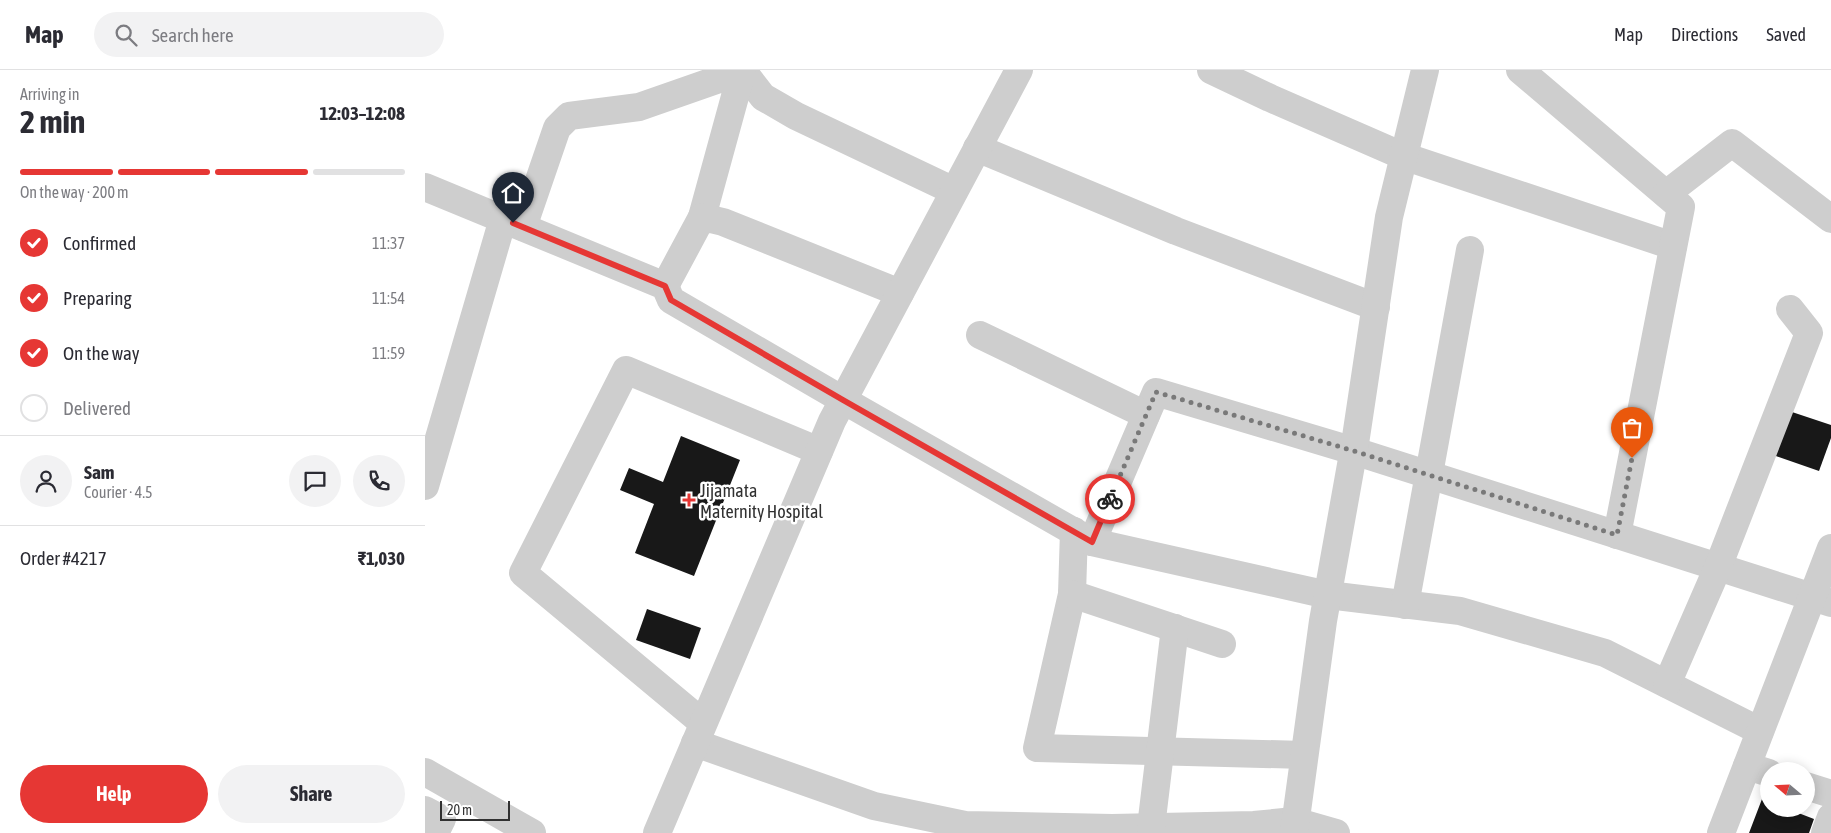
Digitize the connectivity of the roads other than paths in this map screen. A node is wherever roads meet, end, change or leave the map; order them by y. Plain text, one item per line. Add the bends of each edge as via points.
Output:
1 (742, 70) edge
2 (1019, 70) edge
3 (1211, 70) edge
4 (1425, 70) edge
5 (1520, 70) edge
6 (977, 148) junction
7 (1403, 156) junction
8 (425, 188) edge
9 (954, 191) junction
10 (1666, 194) junction
11 (702, 217) junction
12 (1831, 219) edge
13 (513, 223) junction
14 (1673, 246) junction
15 (1470, 250) dead end
16 (665, 286) junction
17 (900, 293) junction
18 (1375, 307) junction
19 (1791, 309) dead end
20 (980, 335) dead end
21 (843, 400) junction
22 (1146, 415) junction
23 (819, 451) junction
24 (1354, 451) junction
25 (1429, 475) junction
26 (425, 486) edge
27 (1617, 535) junction
28 (1083, 536) junction
29 (1831, 548) edge
30 (1717, 567) junction
31 (1072, 594) junction
32 (1328, 595) junction
33 (1821, 600) edge
34 (1405, 605) junction
35 (1175, 628) junction
36 (1222, 644) dead end
37 (1667, 684) junction
38 (1760, 731) junction
39 (699, 733) junction
40 (1160, 751) junction
41 (1304, 756) junction
42 (1758, 770) edge
43 (425, 772) edge
44 (1815, 789) edge
45 (1831, 794) edge
46 (425, 810) edge
47 (1831, 817) edge
48 (1151, 827) junction
49 (1294, 827) edge
50 (435, 833) edge
51 (532, 833) edge
52 (657, 833) edge
53 (1336, 833) edge
54 (1721, 833) edge
55 (1825, 833) edge

1 - 9 street via 763,97
1 - 11 street
1 - 13 street via 639,107 569,116 557,128
2 - 6 street
3 - 7 street
4 - 7 street
5 - 10 street
6 - 9 street
6 - 18 street via 1176,231
7 - 14 street
7 - 18 street via 1389,216
8 - 13 street
9 - 17 street
10 - 12 street via 1732,142
10 - 14 street via 1681,207
11 - 16 street
11 - 17 street via 723,222
13 - 16 street
13 - 26 street
14 - 27 street
15 - 25 street
16 - 21 street via 671,300
17 - 21 street
18 - 24 street
19 - 30 street via 1809,334
20 - 22 street
21 - 23 street
21 - 28 street
22 - 24 street via 1156,392
22 - 28 street
23 - 39 street
23 - 39 street via 626,370 523,572
24 - 25 street
24 - 32 street
25 - 27 street
25 - 34 street
27 - 30 street
28 - 31 street
28 - 32 street
29 - 33 street
30 - 33 street
30 - 37 street
31 - 35 street
31 - 40 street via 1037,748
32 - 34 street
32 - 41 street
33 - 38 street
34 - 37 street via 1460,611 1605,653
35 - 36 street
35 - 40 street
37 - 38 street
38 - 42 street
39 - 48 street via 874,806 965,824
39 - 52 street
40 - 41 street
40 - 48 street
41 - 49 street
42 - 54 street
43 - 51 street
44 - 45 street
46 - 50 street via 441,819
47 - 55 street
48 - 49 street
49 - 53 street

